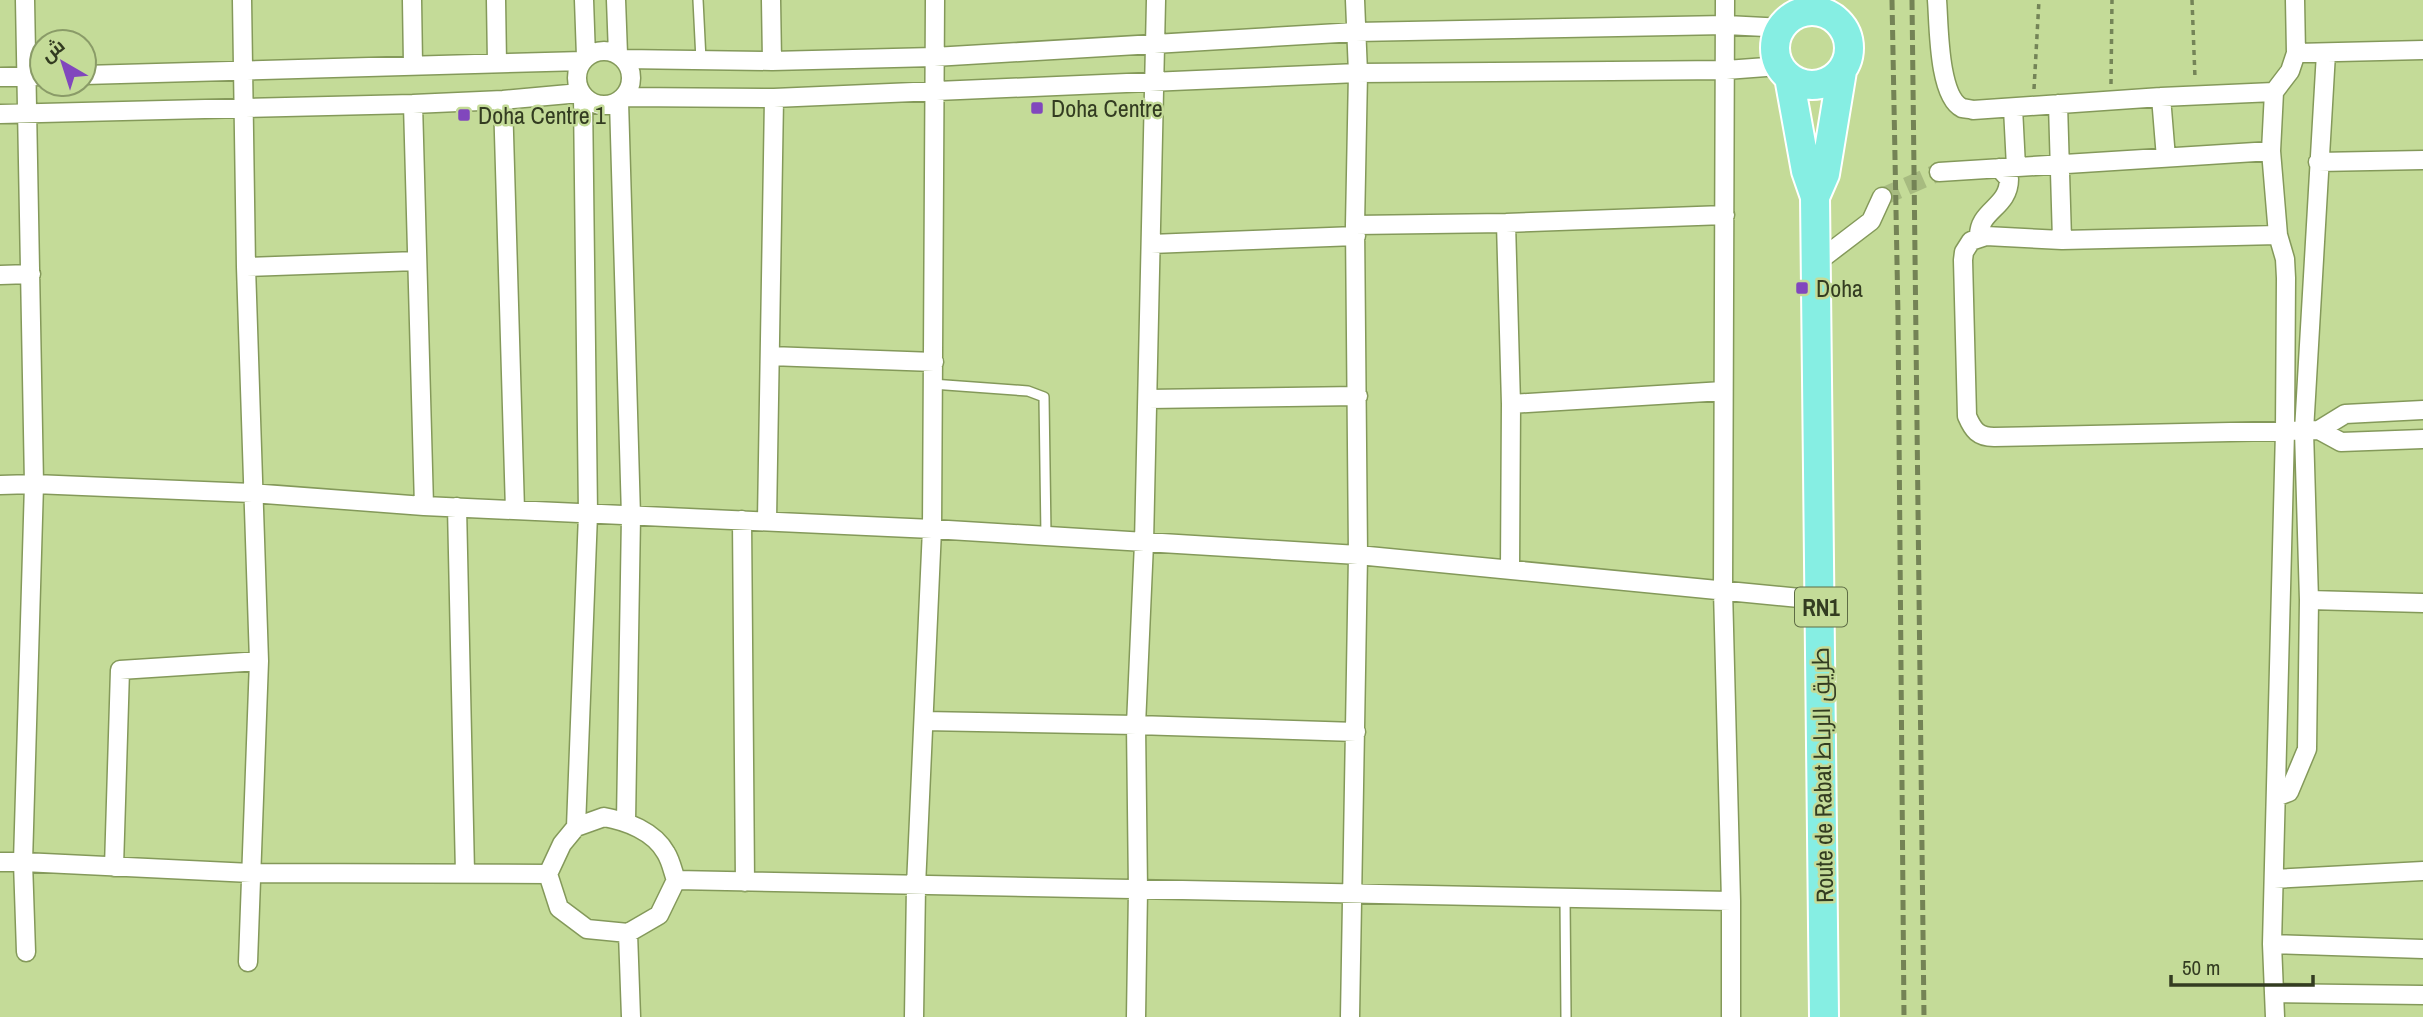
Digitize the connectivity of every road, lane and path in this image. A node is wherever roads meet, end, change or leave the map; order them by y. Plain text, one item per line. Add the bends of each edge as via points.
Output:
1 (26, 0) edge
2 (242, 0) edge
3 (412, 0) edge
4 (496, 0) edge
5 (584, 0) edge
6 (616, 0) edge
7 (698, 0) edge
8 (771, 0) edge
9 (935, 0) edge
10 (1156, 0) edge
11 (1355, 0) edge
12 (1725, 0) edge
13 (1837, 0) edge
14 (1937, 0) edge
15 (2039, 0) edge
16 (2112, 0) edge
17 (2192, 0) edge
18 (2295, 0) edge
19 (1787, 16) edge
20 (1726, 25) junction
21 (29, 28) edge
22 (1844, 29) junction
23 (1356, 32) junction
24 (1155, 44) junction
25 (2423, 50) edge
26 (2295, 53) junction
27 (2326, 53) junction
28 (621, 57) junction
29 (934, 57) junction
30 (584, 59) junction
31 (701, 60) junction
32 (772, 61) junction
33 (497, 63) junction
34 (414, 64) junction
35 (1726, 70) junction
36 (243, 71) junction
37 (1842, 71) junction
38 (1784, 72) junction
39 (1358, 73) junction
40 (98, 75) edge
41 (28, 76) edge
42 (0, 77) edge
43 (1155, 82) junction
44 (935, 92) junction
45 (2274, 92) junction
46 (581, 95) junction
47 (2196, 95) junction
48 (2161, 97) junction
49 (32, 98) edge
50 (622, 99) junction
51 (774, 99) junction
52 (503, 100) junction
53 (2111, 100) junction
54 (412, 104) junction
55 (2058, 104) junction
56 (2033, 106) junction
57 (244, 108) junction
58 (2013, 108) junction
59 (0, 114) edge
60 (29, 114) junction
61 (2272, 151) junction
62 (2166, 158) junction
63 (2423, 160) edge
64 (2318, 162) junction
65 (2060, 166) junction
66 (2007, 168) junction
67 (1939, 172) tunnel mouth
68 (1815, 197) junction
69 (1882, 197) tunnel mouth
70 (1725, 215) junction
71 (1506, 223) junction
72 (1355, 230) junction
73 (2277, 235) junction
74 (1979, 237) junction
75 (2062, 240) junction
76 (1152, 244) junction
77 (417, 261) junction
78 (1816, 263) junction
79 (246, 267) junction
80 (30, 274) junction
81 (0, 275) edge
82 (770, 356) junction
83 (933, 362) junction
84 (932, 384) junction
85 (1723, 391) junction
86 (1358, 396) junction
87 (1148, 399) junction
88 (1511, 404) junction
89 (2423, 410) edge
90 (2311, 430) junction
91 (2285, 431) junction
92 (2423, 439) edge
93 (34, 484) junction
94 (0, 485) edge
95 (252, 492) junction
96 (424, 506) junction
97 (457, 508) junction
98 (515, 510) junction
99 (587, 514) junction
100 (631, 516) junction
101 (742, 520) junction
102 (767, 520) junction
103 (933, 529) junction
104 (1046, 536) junction
105 (1144, 543) junction
106 (1358, 555) junction
107 (1510, 569) junction
108 (1723, 590) junction
109 (1821, 600) junction
110 (2309, 600) junction
111 (2423, 603) edge
112 (259, 661) junction
113 (924, 721) junction
114 (1136, 725) junction
115 (1356, 732) junction
116 (2276, 797) junction
117 (626, 821) junction
118 (576, 827) junction
119 (0, 862) edge
120 (23, 862) junction
121 (114, 867) junction
122 (2423, 871) edge
123 (251, 873) junction
124 (465, 873) junction
125 (548, 874) junction
126 (2274, 879) junction
127 (676, 880) junction
128 (745, 882) junction
129 (916, 886) junction
130 (1139, 890) junction
131 (1353, 894) junction
132 (1565, 898) junction
133 (1731, 901) junction
134 (628, 933) junction
135 (2273, 944) junction
136 (2423, 949) edge
137 (26, 953) dead end
138 (248, 962) dead end
139 (2274, 993) junction
140 (2423, 995) edge
141 (631, 1017) edge
142 (914, 1017) edge
143 (1136, 1017) edge
144 (1350, 1017) edge
145 (1566, 1017) edge
146 (1731, 1017) edge
147 (1824, 1017) edge
148 (2275, 1017) edge

1 - 21 street
2 - 36 street
3 - 34 street
4 - 33 street
5 - 30 street
6 - 28 street
7 - 31 lane
8 - 32 street
9 - 29 street
10 - 24 street
11 - 23 street
12 - 20 street
13 - 22 main road, RN1
14 - 58 street via 1946,83 1956,102 1973,110
15 - 56 path
16 - 53 path
17 - 47 path
18 - 26 street
19 - 20 street
19 - 22 main road via 1818,12
19 - 38 main road, RN1 via 1775,52
20 - 23 street
20 - 35 street
22 - 37 main road, RN1 via 1849,50
23 - 24 street
23 - 39 street
24 - 29 street
24 - 43 street
25 - 27 street
26 - 27 street
26 - 45 street via 2290,71
27 - 64 street
28 - 30 street via 602,51
28 - 31 street
28 - 50 street via 631,78
29 - 32 street
29 - 44 street
30 - 33 street
30 - 46 street via 576,82
31 - 32 street
33 - 34 street
34 - 36 street
35 - 38 street
35 - 39 street
35 - 70 street
36 - 40 street
36 - 57 street
37 - 38 main road via 1822,84 1811,85
37 - 68 main road, Route de Rabat طريق الرباط / RN1 via 1825,174
38 - 68 main road, Route de Rabat طريق الرباط / RN1
39 - 43 street
39 - 72 street
41 - 42 street
43 - 44 street
43 - 76 street
44 - 51 street
44 - 83 street
45 - 47 street
45 - 61 street
46 - 50 street via 607,106
46 - 52 street
46 - 99 street
47 - 48 street
48 - 53 street
48 - 62 street
49 - 60 street
50 - 51 street
50 - 100 street
51 - 82 street
52 - 54 street
52 - 98 street
53 - 55 street
54 - 57 street
54 - 77 street
55 - 56 street
55 - 65 street
56 - 58 street
57 - 60 street
57 - 79 street
58 - 66 street
59 - 60 street
60 - 80 street
61 - 62 street
61 - 73 street
62 - 65 street
63 - 64 street
64 - 90 street
65 - 66 street
65 - 75 street
66 - 67 street
66 - 74 street via 2009,188 1981,222
68 - 78 main road, Route de Rabat طريق الرباط / RN1
69 - 78 street via 1871,221
70 - 71 street
70 - 85 street
71 - 72 street
71 - 88 street
72 - 76 street
72 - 86 street
73 - 75 street
73 - 91 street via 2286,278
74 - 75 street
74 - 91 street via 1966,246 1963,260 1967,416 1980,435
76 - 87 street
77 - 79 street
77 - 96 street
78 - 109 main road, Route de Rabat طريق الرباط / RN1
79 - 95 street
80 - 81 street
80 - 93 street
82 - 83 street
82 - 102 street
83 - 84 street
84 - 103 street
84 - 104 lane via 1028,391 1044,397
85 - 88 street
85 - 108 street
86 - 87 street
86 - 106 street
87 - 105 street
88 - 107 street
89 - 90 street via 2345,414
90 - 91 street
90 - 92 street via 2341,442
90 - 110 street
91 - 116 street
93 - 94 street
93 - 95 street
93 - 120 street
95 - 96 street
95 - 112 street
96 - 97 street
97 - 98 street
97 - 124 street
98 - 99 street
99 - 100 street
99 - 118 street
100 - 101 street
100 - 117 street
101 - 102 street
101 - 128 street
102 - 103 street
103 - 104 street
103 - 113 street
104 - 105 street
105 - 106 street
105 - 114 street
106 - 107 street
106 - 115 street
107 - 108 street
108 - 109 street
108 - 133 street
109 - 147 main road, Route de Rabat طريق الرباط / RN1
110 - 111 street
110 - 116 street via 2307,749 2289,792
112 - 121 street via 120,670
112 - 123 street
113 - 114 street
113 - 129 street
114 - 115 street
114 - 130 street
115 - 131 street
116 - 126 street
117 - 118 street via 604,817
117 - 127 street via 666,852
118 - 125 street
119 - 120 street
120 - 121 street
120 - 137 street
121 - 123 street
122 - 126 street
123 - 124 street
123 - 138 street
124 - 125 street
125 - 134 street via 559,908 587,929
126 - 135 street
127 - 128 street
127 - 134 street via 659,915
128 - 129 street
129 - 130 street
129 - 142 street
130 - 131 street
130 - 143 street
131 - 132 street
131 - 144 street
132 - 133 street
132 - 145 lane
133 - 146 street
134 - 141 street
135 - 136 street
135 - 139 street
139 - 140 street
139 - 148 street

